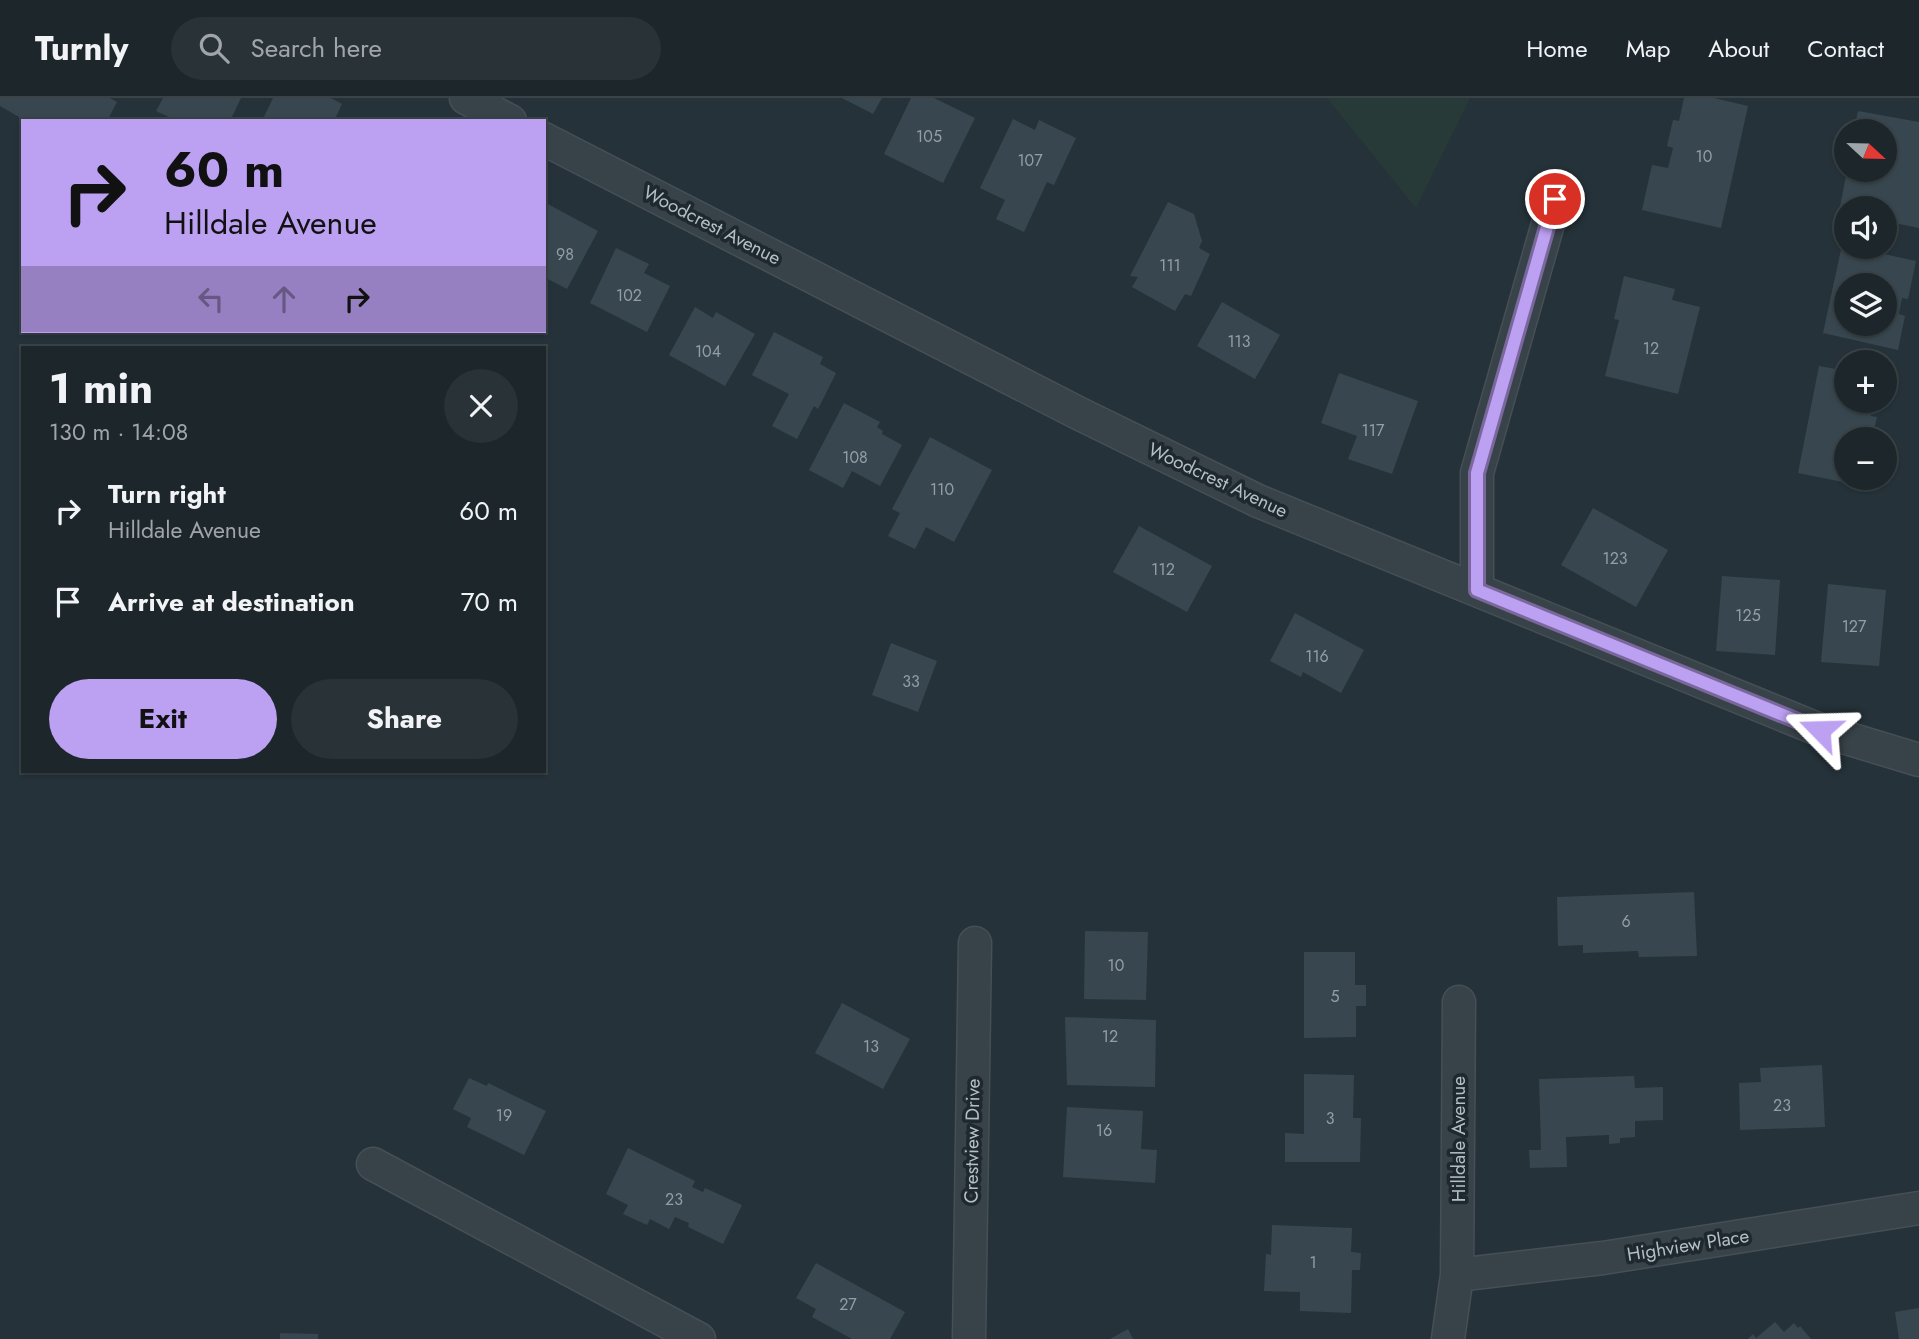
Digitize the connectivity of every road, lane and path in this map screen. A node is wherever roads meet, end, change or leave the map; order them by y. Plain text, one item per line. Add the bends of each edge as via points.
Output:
1 (469, 99) edge
2 (506, 119) edge
3 (546, 140) edge
4 (1555, 199) dead end
5 (1477, 590) junction
6 (1918, 756) edge
7 (975, 943) dead end
8 (1459, 1002) dead end
9 (373, 1164) dead end
10 (1919, 1208) edge
11 (1457, 1275) junction
12 (699, 1339) edge
13 (969, 1339) edge
14 (1448, 1339) edge

1 - 2 street
3 - 5 street, Woodcrest Avenue via 1258,501
4 - 5 street via 1477,473
5 - 6 street, Woodcrest Avenue via 1820,730
7 - 13 street, Crestview Drive
8 - 11 street, Hilldale Avenue
9 - 12 street
10 - 11 street, Highview Place via 1603,1258
11 - 14 street, Hilldale Avenue

